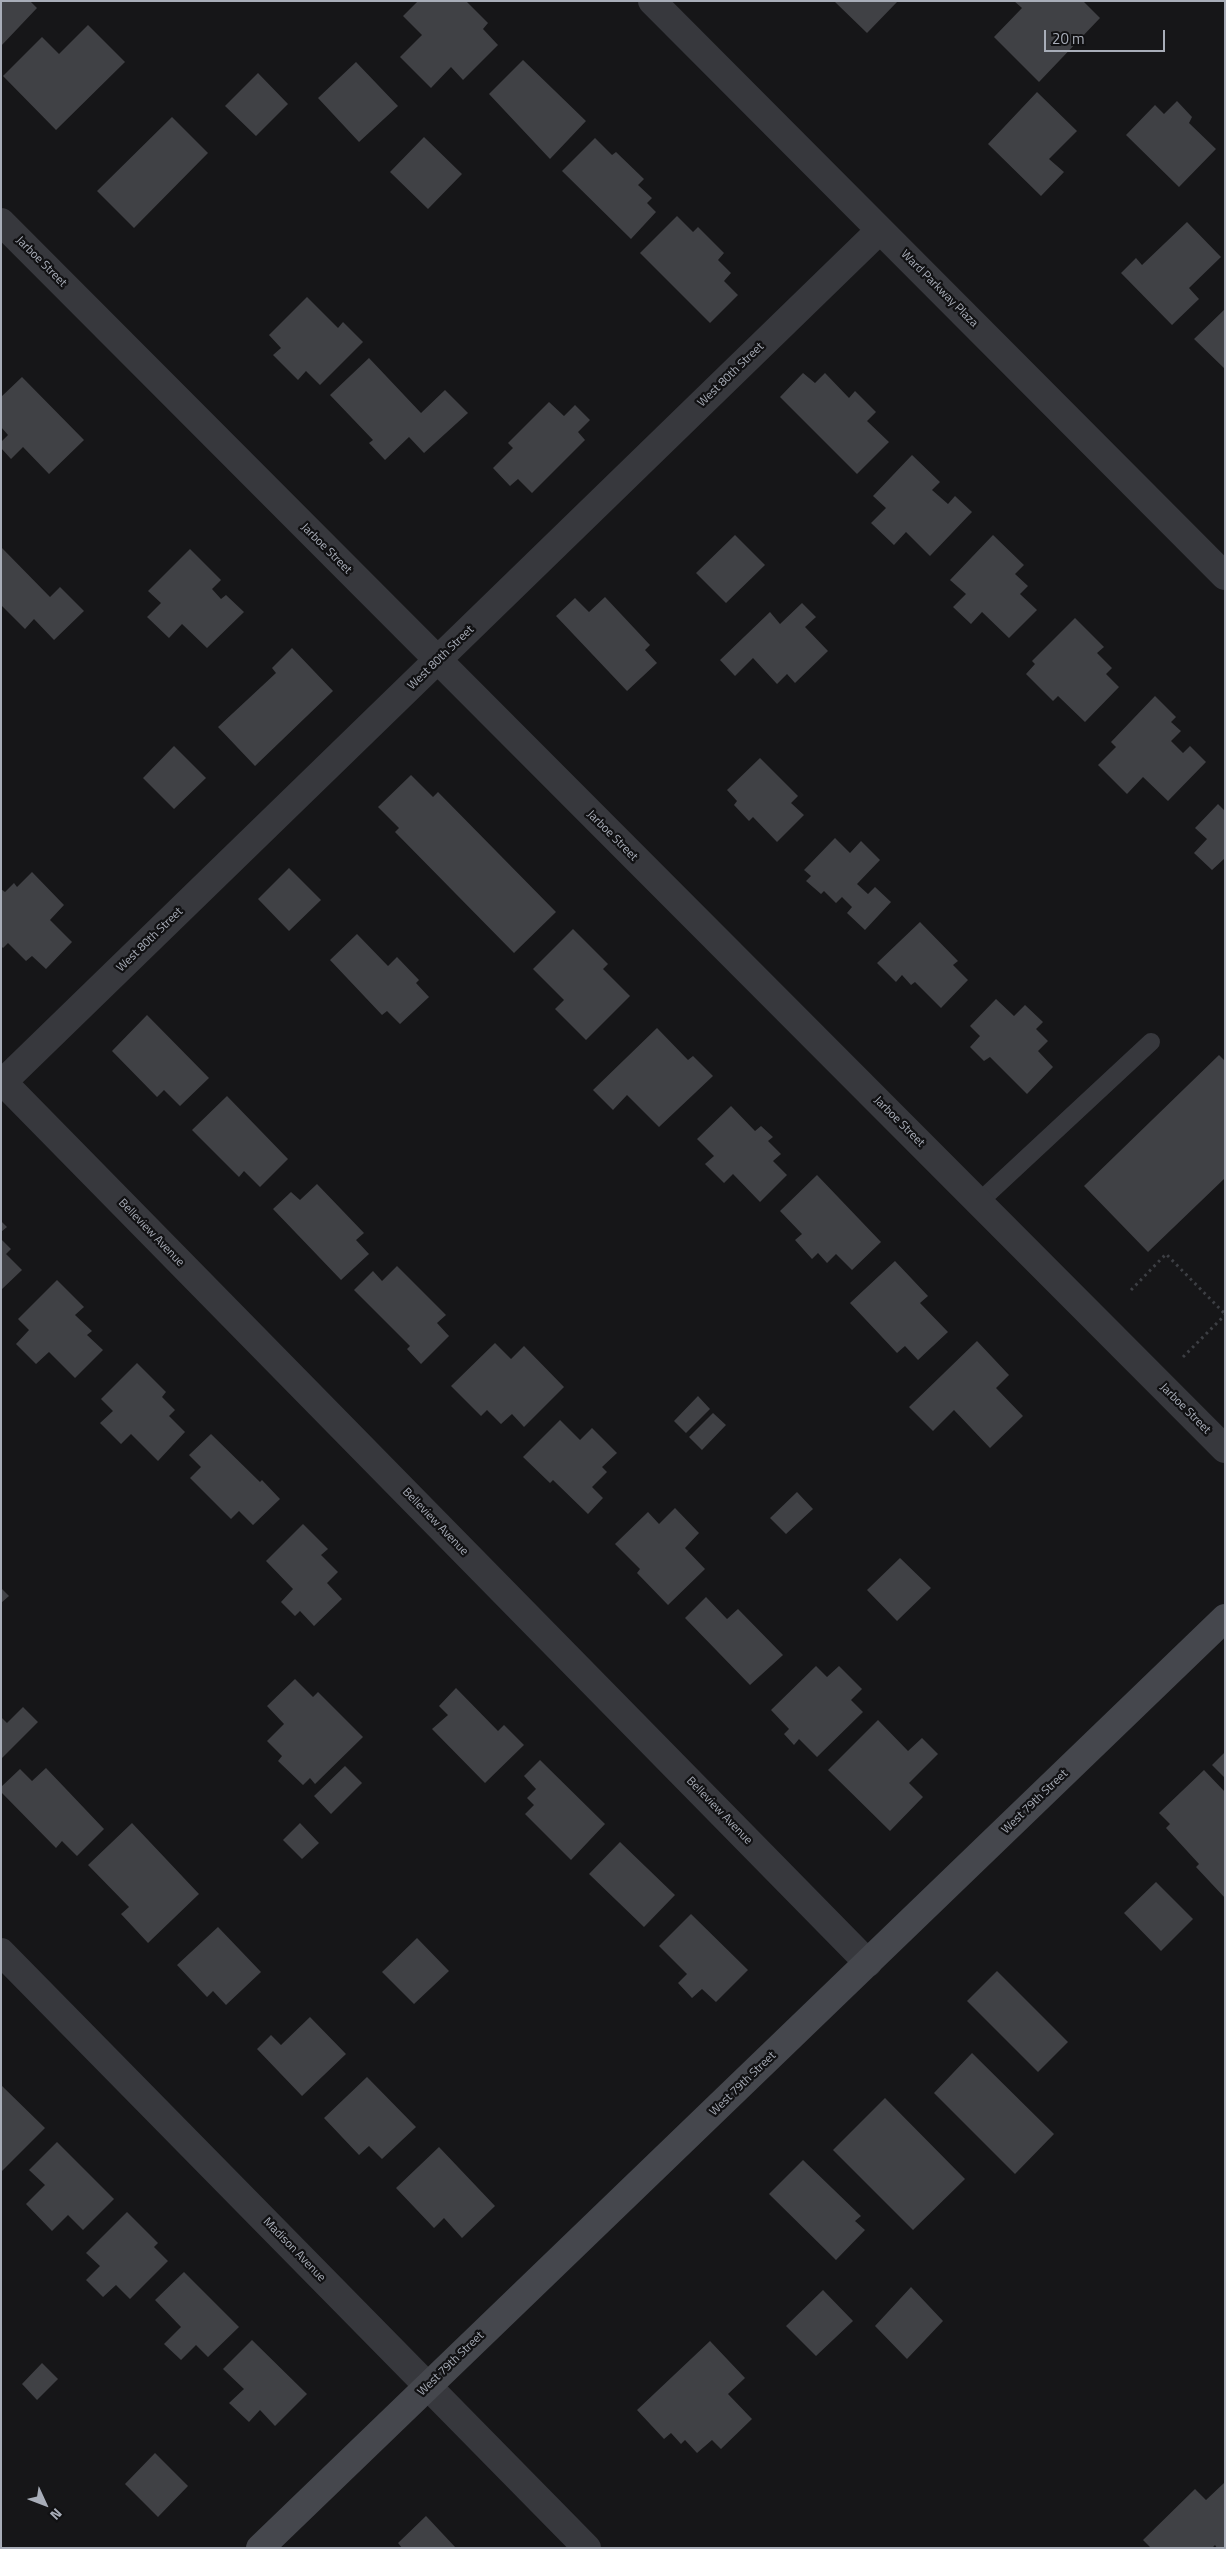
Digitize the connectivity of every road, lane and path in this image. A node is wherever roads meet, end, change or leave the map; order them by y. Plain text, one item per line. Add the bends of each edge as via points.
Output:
1 (652, 1) edge
2 (1, 222) edge
3 (880, 230) junction
4 (1225, 576) edge
5 (437, 661) junction
6 (1151, 1042) dead end
7 (2, 1082) edge
8 (978, 1202) junction
9 (1131, 1290) dead end
10 (1225, 1314) edge
11 (1181, 1360) dead end
12 (1225, 1449) edge
13 (1225, 1618) edge
14 (1, 1952) edge
15 (868, 1964) junction
16 (428, 2387) junction
17 (260, 2548) edge
18 (587, 2548) edge

1 - 3 street, Ward Parkway Plaza
2 - 5 street, Jarboe Street
3 - 4 street, Ward Parkway Plaza
3 - 5 street, West 80th Street
5 - 7 street, West 80th Street
5 - 8 street, Jarboe Street
6 - 8 lane
7 - 15 street, Belleview Avenue
8 - 12 street, Jarboe Street
9 - 10 path via 1166,1254
10 - 11 path
13 - 15 street, West 79th Street
14 - 16 street, Madison Avenue
15 - 16 street, West 79th Street
16 - 17 street, West 79th Street
16 - 18 street, Madison Avenue

